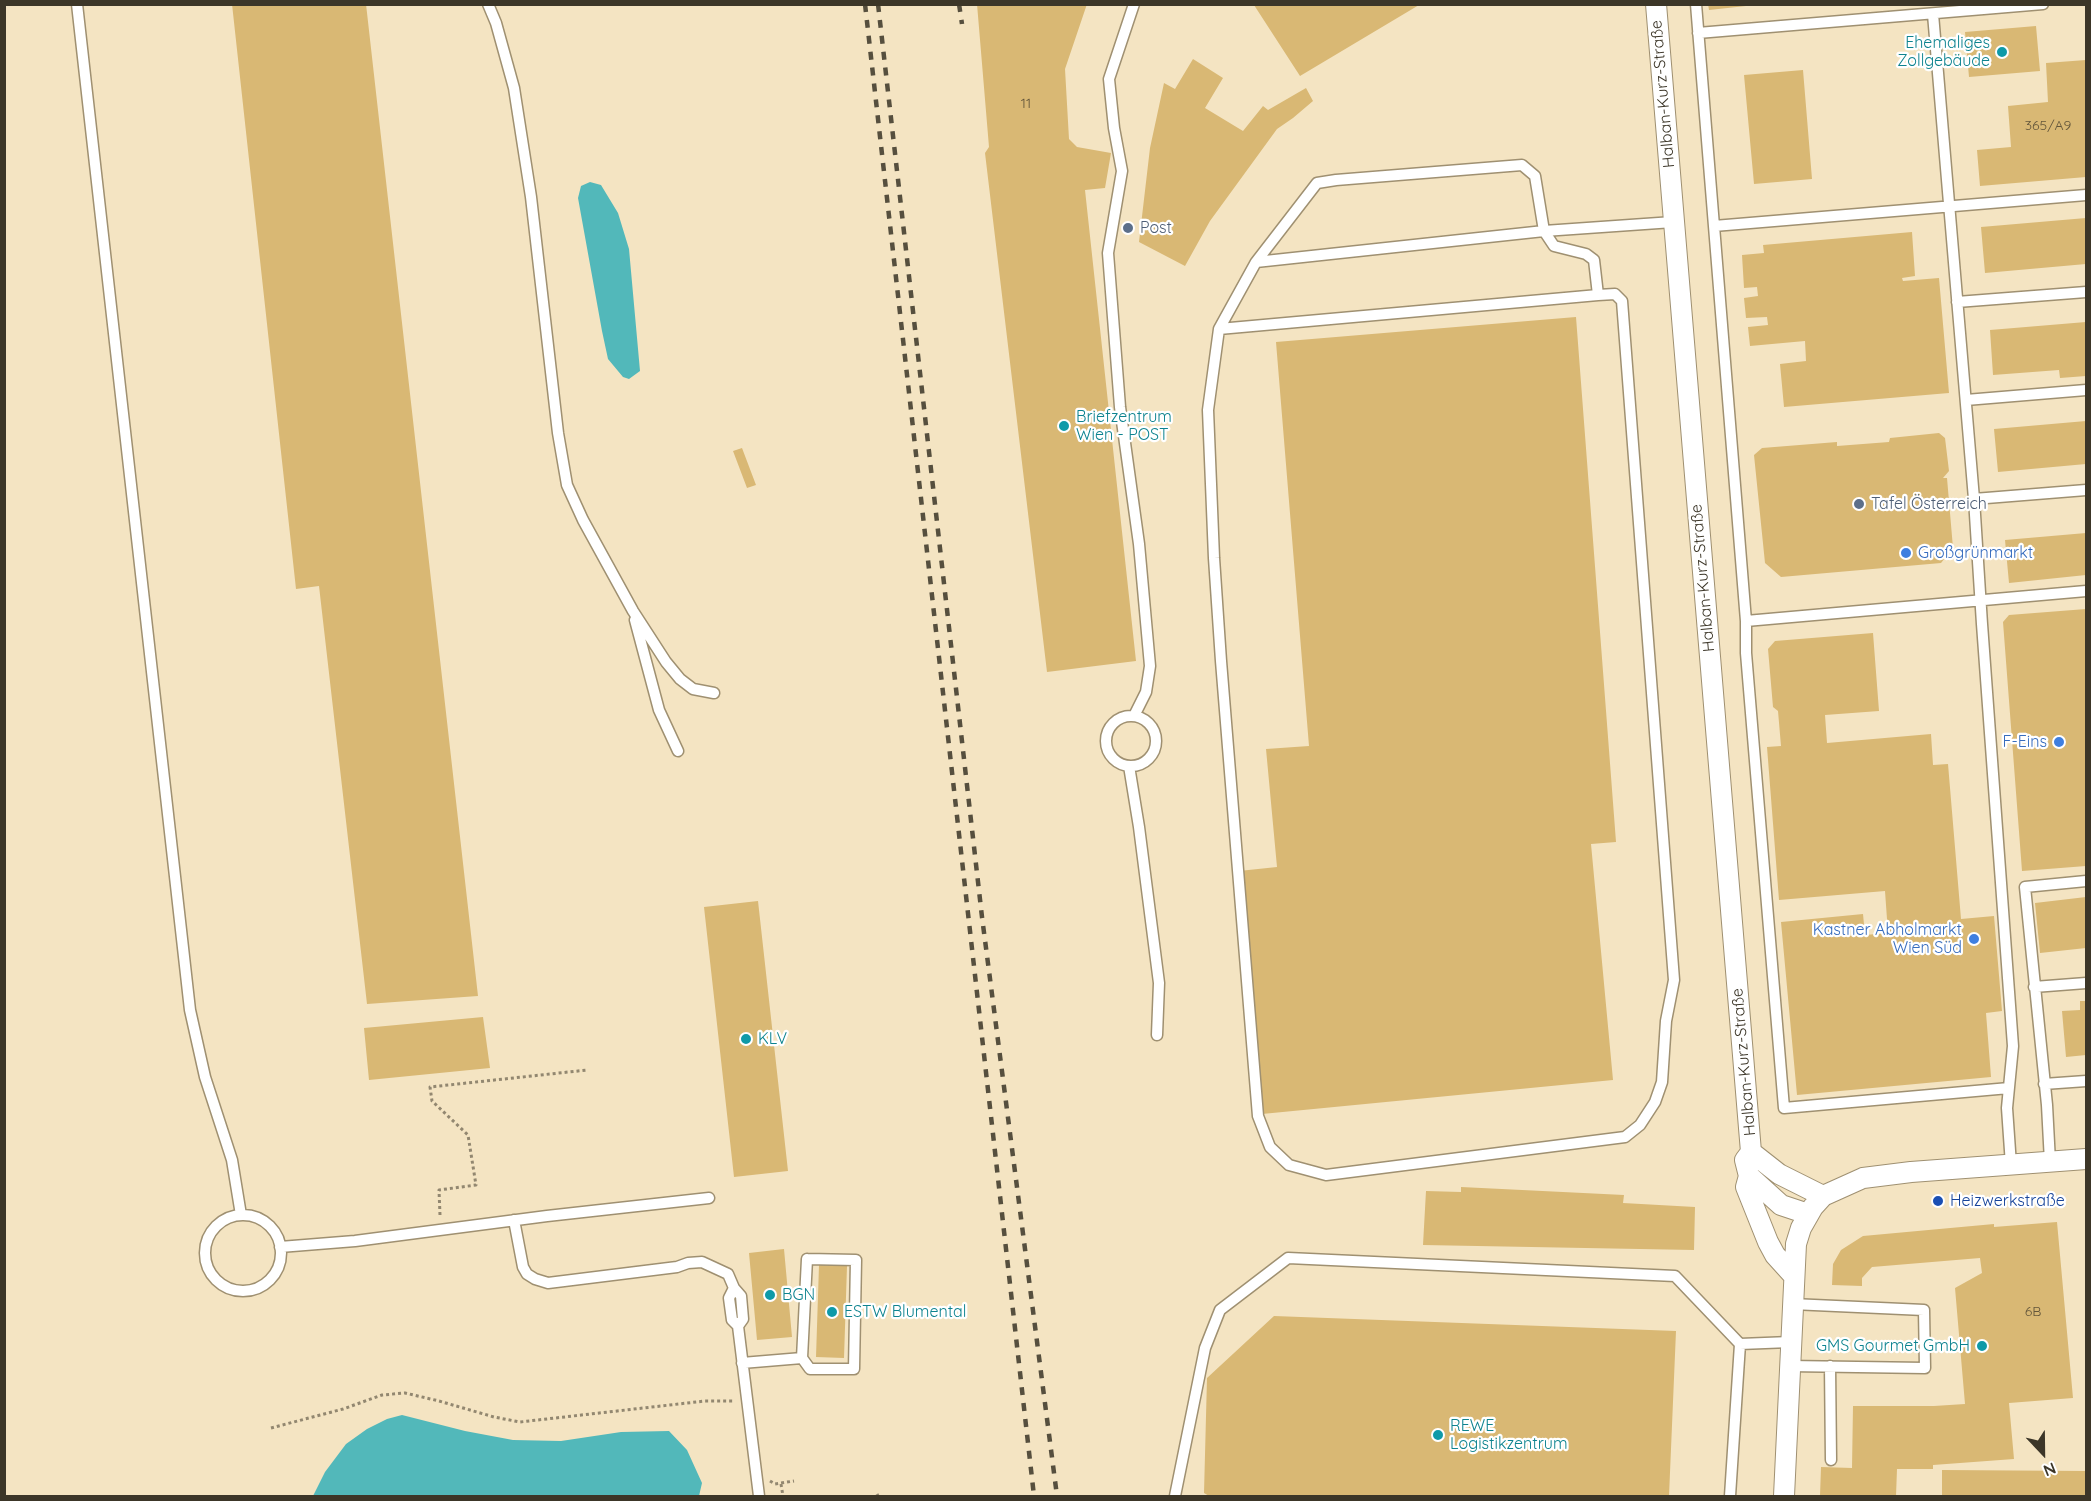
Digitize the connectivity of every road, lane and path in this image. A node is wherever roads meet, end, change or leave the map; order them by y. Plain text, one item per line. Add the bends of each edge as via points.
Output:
1 (77, 4) edge
2 (488, 4) edge
3 (1134, 4) edge
4 (1656, 4) edge
5 (1696, 4) edge
6 (2043, 4) edge
7 (1933, 14) junction
8 (1698, 33) junction
9 (2086, 195) edge
10 (1949, 207) junction
11 (1674, 222) junction
12 (1714, 226) junction
13 (1544, 231) junction
14 (1256, 261) junction
15 (2086, 292) edge
16 (1598, 295) junction
17 (1958, 302) junction
18 (1219, 329) junction
19 (2086, 390) edge
20 (1966, 400) junction
21 (2086, 489) edge
22 (1974, 499) junction
23 (2086, 591) edge
24 (1980, 600) junction
25 (633, 611) junction
26 (1746, 621) junction
27 (714, 693) dead end
28 (1134, 716) junction
29 (678, 751) dead end
30 (1129, 766) junction
31 (2086, 880) edge
32 (2086, 983) edge
33 (2034, 987) junction
34 (1157, 1035) dead end
35 (587, 1070) dead end
36 (2086, 1081) edge
37 (2044, 1084) junction
38 (2009, 1088) junction
39 (1751, 1152) junction
40 (2086, 1159) edge
41 (2050, 1162) junction
42 (2011, 1165) junction
43 (1749, 1176) junction
44 (1823, 1196) junction
45 (709, 1197) dead end
46 (1808, 1214) junction
47 (241, 1215) junction
48 (440, 1215) dead end
49 (514, 1220) junction
50 (280, 1247) junction
51 (1794, 1276) junction
52 (1792, 1304) junction
53 (1790, 1342) junction
54 (1740, 1344) junction
55 (802, 1358) junction
56 (742, 1363) junction
57 (1789, 1366) junction
58 (1830, 1366) junction
59 (747, 1400) junction
60 (271, 1428) dead end
61 (1831, 1460) dead end
62 (781, 1484) dead end
63 (759, 1497) edge
64 (783, 1497) edge
65 (1175, 1497) edge
66 (1730, 1497) edge
67 (1784, 1497) edge

1 - 47 lane via 190,1010 205,1077 232,1160
2 - 25 lane via 514,88 567,485
3 - 28 lane via 1109,79 1122,171 1108,253 1120,407 1150,666 1146,692
4 - 11 street, Halban-Kurz-Straße
5 - 8 lane
6 - 7 lane
7 - 8 lane
7 - 10 lane
8 - 12 lane
9 - 10 lane
10 - 12 lane
10 - 17 lane
11 - 13 lane
11 - 39 street, Halban-Kurz-Straße
12 - 26 lane
13 - 14 lane
13 - 14 lane via 1535,176 1522,165 1336,180 1317,183
13 - 16 lane via 1554,246 1586,254 1594,260
14 - 18 lane
15 - 17 lane
16 - 18 lane
16 - 18 lane via 1616,294 1622,301 1623,313 1674,980 1666,1020 1662,1082 1640,1125 1625,1137 1326,1174 1289,1165 1270,1148 1258,1116 1214,546 1208,410
17 - 20 lane
19 - 20 lane
20 - 22 lane
21 - 22 lane
22 - 24 lane
23 - 24 lane
24 - 26 lane
24 - 38 lane via 2013,1046
25 - 27 lane via 681,679 693,689
25 - 29 lane via 659,710
26 - 38 lane via 1784,1108
28 - 30 lane via 1154,731 1155,748 1145,762
28 - 30 lane via 1112,725 1106,739 1114,760
30 - 34 lane via 1159,983
31 - 33 lane via 2025,886
32 - 33 lane
33 - 37 lane
35 - 48 path via 430,1087 432,1101 468,1135 476,1185 439,1190
36 - 37 lane
37 - 41 lane
38 - 42 lane
39 - 43 street, Halban-Kurz-Straße via 1745,1160
39 - 44 street, Halban-Kurz-Straße via 1779,1174
40 - 41 street
41 - 42 street
42 - 44 street via 1863,1178
43 - 46 street via 1781,1205
43 - 51 street, Halban-Kurz-Straße via 1746,1187 1768,1242
44 - 46 street
45 - 49 lane
46 - 51 street via 1796,1244
47 - 50 lane via 258,1218 268,1225
47 - 50 lane via 222,1221 207,1240 205,1253 212,1276 233,1289 258,1288 276,1271
49 - 50 lane
49 - 56 lane via 523,1267 534,1279 548,1282 709,1266 728,1274 734,1288 729,1298 732,1320 738,1326
51 - 52 street
52 - 53 street
52 - 58 lane via 1924,1310 1925,1368
53 - 54 lane
53 - 57 street
54 - 65 lane via 1675,1276 1288,1258 1220,1310 1205,1348
54 - 66 lane
55 - 55 lane via 810,1369 854,1369 856,1260 807,1259
55 - 56 lane
56 - 59 lane
57 - 58 lane
57 - 67 street
58 - 61 lane
59 - 60 path via 705,1401 520,1422 405,1393 382,1395
59 - 63 lane
62 - 64 path

